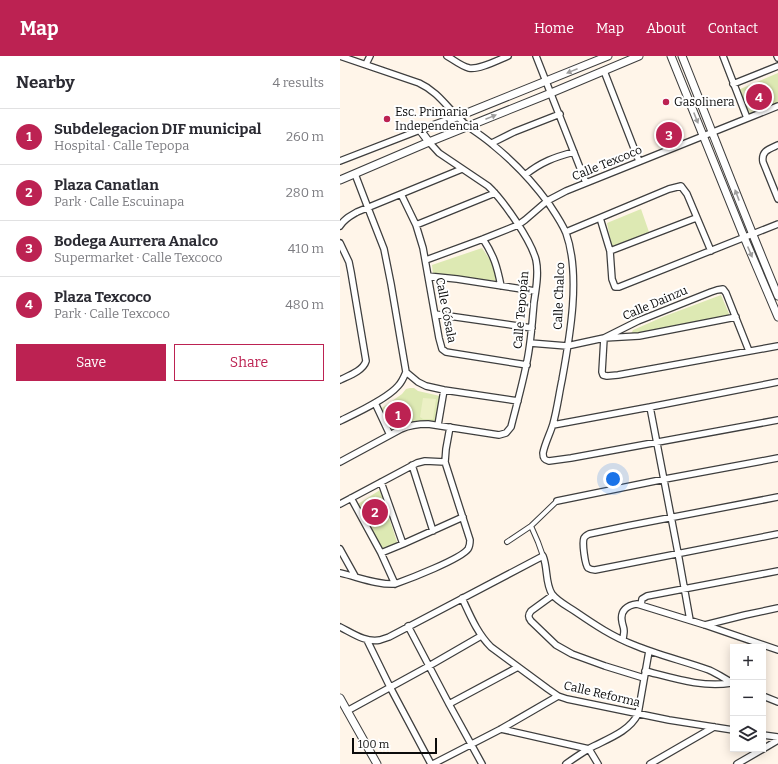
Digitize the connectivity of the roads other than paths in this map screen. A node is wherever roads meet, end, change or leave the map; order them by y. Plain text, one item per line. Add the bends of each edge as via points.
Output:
1 (340, 56) edge
2 (370, 56) edge
3 (447, 56) edge
4 (508, 56) edge
5 (536, 56) edge
6 (608, 56) edge
7 (639, 56) edge
8 (671, 56) edge
9 (682, 56) edge
10 (722, 56) edge
11 (498, 58) edge
12 (366, 64) junction
13 (778, 66) edge
14 (604, 71) junction
15 (546, 81) junction
16 (733, 84) junction
17 (551, 93) junction
18 (778, 106) edge
19 (560, 114) junction
20 (457, 117) junction
21 (747, 118) junction
22 (468, 126) junction
23 (420, 130) junction
24 (712, 132) junction
25 (703, 136) junction
26 (429, 142) junction
27 (492, 144) junction
28 (778, 145) edge
29 (574, 152) junction
30 (340, 161) edge
31 (639, 162) junction
32 (462, 169) junction
33 (355, 174) junction
34 (525, 175) junction
35 (340, 180) edge
36 (586, 183) junction
37 (776, 186) edge
38 (495, 193) junction
39 (402, 194) junction
40 (778, 199) edge
41 (547, 201) junction
42 (368, 208) junction
43 (600, 218) junction
44 (696, 218) junction
45 (416, 224) junction
46 (778, 224) edge
47 (518, 225) junction
48 (340, 226) edge
49 (566, 232) junction
50 (752, 234) junction
51 (744, 238) junction
52 (483, 239) junction
53 (340, 243) edge
54 (610, 251) junction
55 (711, 251) junction
56 (426, 260) junction
57 (428, 276) junction
58 (501, 286) junction
59 (535, 291) junction
60 (778, 296) edge
61 (435, 314) junction
62 (736, 317) junction
63 (778, 317) edge
64 (532, 328) junction
65 (604, 338) junction
66 (530, 343) junction
67 (567, 346) junction
68 (778, 346) edge
69 (749, 351) junction
70 (526, 365) junction
71 (406, 372) junction
72 (340, 380) edge
73 (778, 382) edge
74 (444, 390) junction
75 (518, 401) junction
76 (375, 402) junction
77 (650, 407) junction
78 (778, 420) edge
79 (340, 421) edge
80 (438, 425) junction
81 (553, 425) junction
82 (450, 427) junction
83 (390, 435) junction
84 (657, 442) junction
85 (778, 458) edge
86 (340, 462) edge
87 (445, 462) junction
88 (412, 465) junction
89 (665, 479) junction
90 (381, 482) junction
91 (778, 497) edge
92 (351, 498) junction
93 (557, 501) joint
94 (340, 504) edge
95 (462, 517) junction
96 (672, 517) junction
97 (531, 526) junction
98 (433, 531) junction
99 (778, 534) edge
100 (507, 542) dead end
101 (403, 544) junction
102 (340, 549) edge
103 (381, 553) junction
104 (678, 553) junction
105 (543, 556) junction
106 (778, 571) edge
107 (340, 573) edge
108 (355, 576) junction
109 (395, 584) junction
110 (684, 589) junction
111 (553, 594) junction
112 (462, 598) junction
113 (641, 605) junction
114 (778, 608) edge
115 (690, 620) junction
116 (705, 625) junction
117 (408, 626) junction
118 (340, 627) edge
119 (481, 636) junction
120 (367, 640) junction
121 (622, 640) junction
122 (777, 649) edge
123 (649, 651) junction
124 (429, 666) junction
125 (518, 667) junction
126 (644, 675) junction
127 (730, 682) edge
128 (730, 683) edge
129 (390, 687) junction
130 (558, 696) junction
131 (766, 697) edge
132 (340, 698) edge
133 (778, 702) edge
134 (449, 704) junction
135 (347, 711) junction
136 (638, 714) junction
137 (714, 727) junction
138 (501, 729) junction
139 (730, 730) edge
140 (766, 736) edge
141 (778, 739) edge
142 (471, 744) junction
143 (766, 747) edge
144 (589, 748) junction
145 (758, 752) edge
146 (378, 764) edge
147 (432, 764) edge
148 (482, 764) edge
149 (566, 764) edge
150 (598, 764) edge
151 (650, 764) edge
152 (737, 764) edge

1 - 12 street, Calle Chalco
2 - 12 street
3 - 11 street via 471,68 483,66
4 - 11 street
5 - 15 street
6 -> 15 street
7 - 14 street
8 -> 25 street
9 - 24 street
10 - 16 street
12 - 20 street, Calle Chalco via 427,87
13 - 16 street
14 - 17 street
14 - 31 street
15 - 17 street
15 - 20 street
16 - 21 street
17 - 19 street
22 -> 17 street
18 - 21 street, Calle Texcoco
19 - 27 street via 514,132
19 - 29 street
20 - 22 street, Calle Chalco
20 - 23 street
21 - 24 street, Calle Texcoco
22 - 26 street
22 - 27 street, Calle Chalco
23 - 26 street, Calle Tepopán
23 - 30 street
24 - 25 street, Calle Texcoco
50 -> 24 street
25 - 31 street, Calle Texcoco
25 - 51 street
26 - 32 street, Calle Tepopán via 439,154
26 - 33 street
27 - 34 street, Calle Chalco
28 - 37 street via 765,151 762,157
29 - 34 street via 547,160
29 - 36 street
31 - 36 street, Calle Texcoco
32 - 38 street, Calle Tepopán
32 - 39 street
33 - 35 street
33 - 42 street
34 - 41 street, Calle Chalco
36 - 41 street, Calle Texcoco
37 - 40 street
38 - 45 street
38 - 47 street, Calle Tepopán
39 - 42 street
39 - 45 street, Calle Cósala
41 - 47 street, Calle Texcoco
41 - 49 street, Calle Chalco
42 - 48 street via 349,216
42 - 71 street via 384,249
43 - 44 street via 681,186
43 - 49 street
43 - 54 street
44 - 54 street
44 - 55 street
45 - 56 street, Calle Cósala
46 - 50 street
47 - 52 street, Calle Texcoco
47 - 59 street, Calle Tepopán via 536,260
49 - 67 street, Calle Chalco via 573,274
50 - 51 street
50 - 60 street
51 - 55 street
51 -> 63 street
52 - 56 street, Calle Texcoco
52 - 58 street via 495,260
53 - 72 street via 349,262 366,361 361,368
54 - 55 street via 612,279 615,287 619,287
56 - 57 street, Calle Cósala
57 - 58 street
57 - 61 street, Calle Cósala
58 - 59 street
59 - 64 street, Calle Tepopán
61 - 64 street
61 - 70 street, Calle Cósala via 440,345 446,352
62 - 65 street via 640,336
62 - 65 street, Calle Dainzu via 723,289 638,321
62 - 69 street, Calle Dainzu
64 - 66 street, Calle Tepopán
65 - 67 street, Calle Dainzu
65 - 69 street via 602,372 607,376
66 - 67 street, Calle Dainzu
66 - 70 street, Calle Tepopán
67 - 81 street, Calle Chalco
68 - 69 street
70 - 75 street, Calle Tepopán
71 - 74 street via 426,386
71 - 76 street via 395,389
73 - 77 street
74 - 75 street
74 - 80 street
75 - 82 street, Calle Tepopán via 511,427 506,434
76 - 79 street
76 - 83 street
77 - 81 street
77 - 84 street
78 - 84 street
80 - 82 street
80 - 83 street via 414,425
81 - 84 street, Calle Chalco via 543,453 545,460 549,461
82 - 87 street
83 - 86 street
84 - 89 street
85 - 89 street
87 - 88 street via 425,461
87 - 95 street
88 - 90 street
88 - 98 street
89 - 93 street
89 - 96 street
90 - 92 street
90 - 101 street
91 - 96 street
92 - 94 street
92 - 103 street
93 - 97 street
95 - 98 street
95 - 109 street via 470,540 468,549 457,558
96 - 104 street
96 - 104 street via 587,535 583,540 586,563 590,570 595,570
97 - 100 street
97 - 105 street
98 - 101 street
99 - 104 street
101 - 103 street
102 - 108 street
103 - 109 street
104 - 110 street
105 - 111 street via 548,585
105 - 112 street
106 - 110 street
107 - 108 street
108 - 109 street via 379,583
110 - 113 street via 644,596
110 - 115 street
111 - 121 street via 590,622
111 - 126 street via 529,614 531,621 550,639 564,650 584,658
112 - 117 street
112 - 119 street, Calle Reforma
113 - 115 street
113 - 121 street via 631,605 623,611
114 - 116 street
115 - 116 street
116 - 122 street
117 - 120 street via 381,640
117 - 124 street
118 - 120 street
119 - 124 street
119 - 125 street, Calle Reforma via 491,647
120 - 129 street
121 - 123 street
123 - 126 street
123 - 127 street via 709,670
124 - 129 street
124 - 134 street
125 - 130 street, Calle Reforma
125 - 134 street
126 - 128 street via 705,684
126 - 136 street
129 - 135 street
129 - 147 street
130 - 136 street, Calle Reforma
130 - 138 street
131 - 133 street
132 - 135 street
134 - 142 street
135 - 146 street
136 - 137 street, Calle Reforma
136 - 144 street via 623,730
137 - 139 street, Calle Reforma
137 - 151 street
138 - 142 street
138 - 144 street
140 - 141 street
141 - 143 street
142 - 147 street
142 - 148 street
144 - 149 street
144 - 150 street
145 - 152 street

